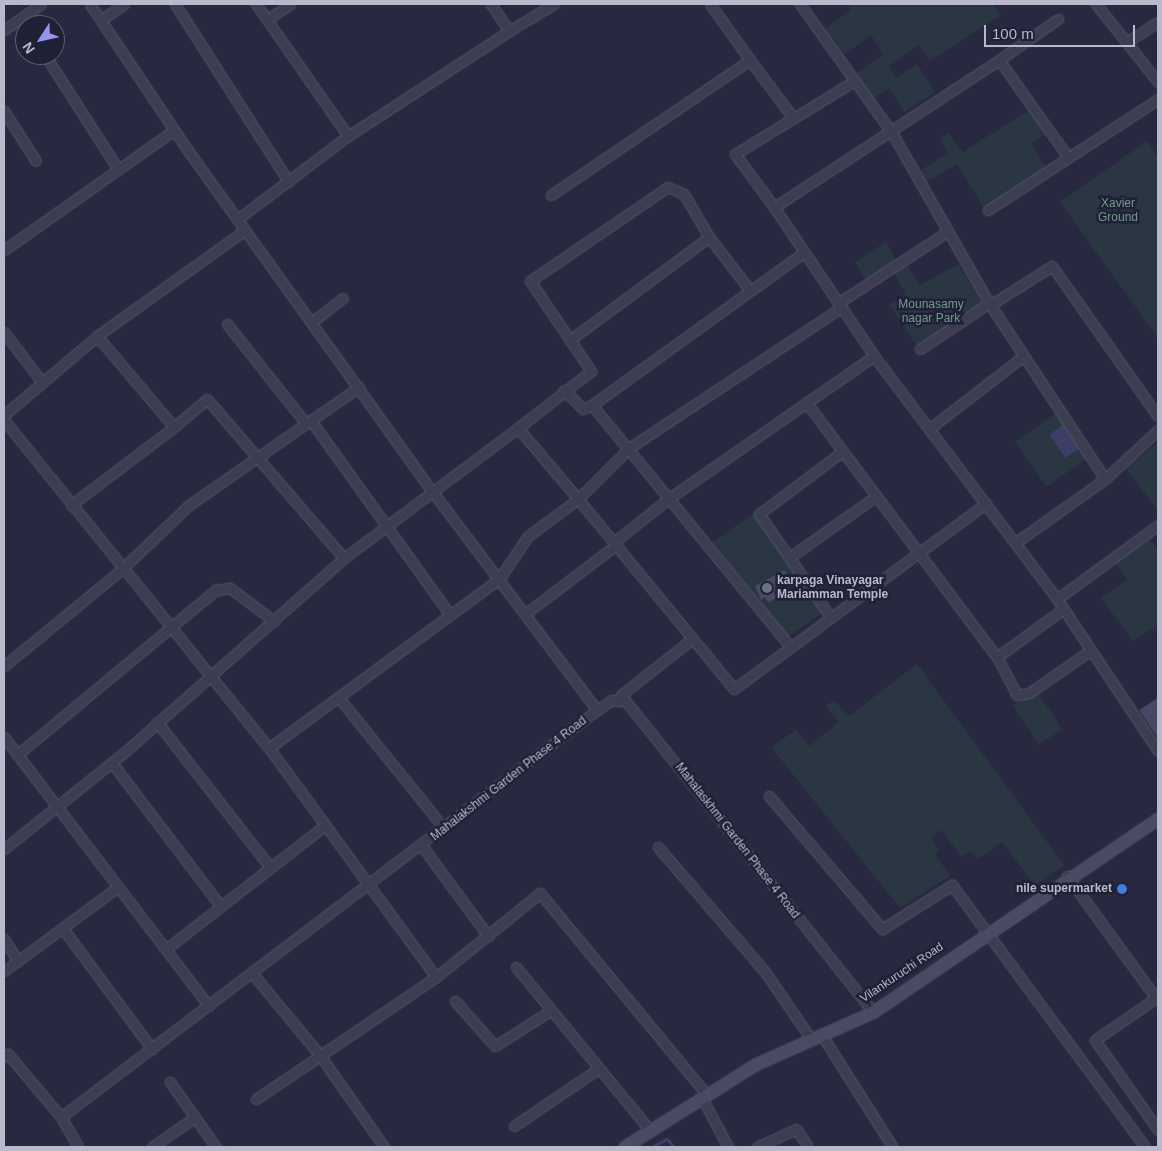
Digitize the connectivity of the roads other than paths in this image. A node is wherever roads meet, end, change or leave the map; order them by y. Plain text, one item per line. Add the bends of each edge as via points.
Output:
1 (41, 4) edge
2 (90, 4) edge
3 (124, 4) edge
4 (175, 4) edge
5 (256, 4) edge
6 (290, 4) edge
7 (491, 4) edge
8 (554, 4) edge
9 (710, 4) edge
10 (800, 4) edge
11 (1096, 4) edge
12 (29, 15) edge
13 (268, 19) junction
14 (1058, 19) dead end
15 (101, 20) junction
16 (1158, 22) edge
17 (509, 31) junction
18 (1127, 42) junction
19 (750, 60) junction
20 (999, 60) junction
21 (51, 65) edge
22 (854, 81) junction
23 (1158, 82) edge
24 (1158, 99) edge
25 (4, 111) edge
26 (793, 118) junction
27 (174, 130) junction
28 (892, 134) junction
29 (348, 136) junction
30 (1068, 158) junction
31 (36, 161) dead end
32 (118, 169) junction
33 (290, 182) junction
34 (551, 195) dead end
35 (774, 206) junction
36 (988, 210) dead end
37 (239, 218) junction
38 (245, 230) junction
39 (947, 232) junction
40 (709, 237) junction
41 (4, 250) edge
42 (804, 252) junction
43 (748, 289) junction
44 (343, 298) dead end
45 (989, 304) junction
46 (840, 305) junction
47 (312, 322) junction
48 (227, 324) dead end
49 (4, 332) edge
50 (97, 336) junction
51 (570, 340) junction
52 (920, 349) dead end
53 (874, 356) junction
54 (1022, 357) junction
55 (41, 381) junction
56 (359, 387) junction
57 (564, 390) junction
58 (806, 402) junction
59 (592, 405) junction
60 (4, 415) edge
61 (1158, 416) edge
62 (4, 420) edge
63 (312, 422) junction
64 (174, 427) junction
65 (518, 428) junction
66 (928, 428) junction
67 (1158, 430) edge
68 (629, 448) junction
69 (842, 452) junction
70 (259, 454) junction
71 (1105, 479) junction
72 (431, 490) junction
73 (876, 496) junction
74 (578, 499) junction
75 (668, 499) junction
76 (986, 503) junction
77 (71, 505) junction
78 (1158, 525) edge
79 (384, 526) junction
80 (615, 543) junction
81 (1015, 543) junction
82 (917, 552) junction
83 (790, 557) junction
84 (344, 558) junction
85 (122, 569) junction
86 (499, 579) junction
87 (1057, 599) junction
88 (1063, 610) junction
89 (525, 614) junction
90 (450, 615) junction
91 (829, 615) junction
92 (274, 621) junction
93 (170, 624) junction
94 (692, 638) junction
95 (789, 645) junction
96 (1091, 650) junction
97 (997, 657) junction
98 (4, 666) edge
99 (210, 678) junction
100 (621, 695) junction
101 (339, 698) junction
102 (597, 710) junction
103 (157, 722) junction
104 (4, 737) edge
105 (269, 748) junction
106 (1158, 751) edge
107 (17, 755) junction
108 (112, 763) junction
109 (769, 796) dead end
110 (58, 808) junction
111 (1158, 818) edge
112 (324, 826) junction
113 (444, 828) junction
114 (422, 846) junction
115 (658, 847) dead end
116 (4, 848) edge
117 (269, 866) junction
118 (1068, 876) junction
119 (118, 887) junction
120 (367, 888) junction
121 (220, 904) junction
122 (64, 930) junction
123 (988, 931) junction
124 (488, 936) junction
125 (4, 939) edge
126 (166, 949) junction
127 (18, 961) junction
128 (516, 967) dead end
129 (4, 972) edge
130 (252, 974) junction
131 (436, 977) junction
132 (1157, 999) edge
133 (455, 1001) dead end
134 (209, 1006) junction
135 (550, 1011) junction
136 (873, 1012) junction
137 (816, 1037) junction
138 (152, 1049) junction
139 (5, 1053) edge
140 (318, 1054) junction
141 (598, 1069) junction
142 (170, 1082) dead end
143 (705, 1096) junction
144 (256, 1099) dead end
145 (62, 1117) junction
146 (195, 1117) junction
147 (514, 1126) dead end
148 (650, 1130) junction
149 (1158, 1130) edge
150 (807, 1145) dead end
151 (892, 1146) dead end
152 (78, 1147) edge
153 (152, 1147) edge
154 (216, 1147) edge
155 (384, 1147) edge
156 (624, 1147) edge
157 (728, 1147) edge
158 (757, 1147) edge
159 (1145, 1147) edge

1 - 12 street
2 - 15 street, Mahalakshmi Garden Phase 4 Road
3 - 15 street
4 - 33 street
5 - 13 street
6 - 13 street
7 - 17 street
8 - 17 street
9 - 19 street
10 - 22 street
11 - 18 street
13 - 29 street
14 - 20 street
15 - 27 street, Mahalakshmi Garden Phase 4 Road
16 - 18 street
17 - 29 street
18 - 23 street
19 - 26 street
19 - 34 street
20 - 28 street
20 - 30 street
21 - 32 street
22 - 26 street
22 - 28 street
24 - 30 street
25 - 31 street
26 - 35 street via 735,154
27 - 32 street
27 - 37 street, Mahalakshmi Garden Phase 4 Road
28 - 35 street
28 - 39 street
29 - 33 street
30 - 36 street
32 - 41 street
33 - 37 street
35 - 42 street
37 - 38 street, Mahalakshmi Garden Phase 4 Road
38 - 47 street, Mahalakshmi Garden Phase 4 Road
38 - 50 street
39 - 45 street
39 - 46 street
40 - 43 street
40 - 51 street
40 - 51 street via 684,194 668,187 530,281
42 - 43 street
42 - 46 street
43 - 59 street
44 - 47 street
45 - 52 street
45 - 54 street
45 - 61 street via 1052,266
46 - 53 street
46 - 68 street
47 - 56 street, Mahalakshmi Garden Phase 4 Road
48 - 63 street via 303,420
49 - 55 street
50 - 55 street
50 - 64 street
51 - 57 street via 591,371
53 - 58 street
53 - 66 street
54 - 66 street
54 - 71 street
55 - 60 street
56 - 63 street
56 - 72 street, Mahalakshmi Garden Phase 4 Road
57 - 59 street via 583,409
57 - 65 street
58 - 69 street
58 - 75 street
59 - 68 street
62 - 77 street
63 - 70 street
63 - 79 street
64 - 70 street via 207,399
64 - 77 street
65 - 72 street
65 - 74 street
66 - 76 street
67 - 71 street
68 - 74 street
68 - 75 street
69 - 73 street
69 - 83 street via 759,514
70 - 84 street
70 - 85 street via 189,505
71 - 81 street
72 - 79 street
72 - 86 street, Mahalakshmi Garden Phase 4 Road
73 - 82 street
73 - 83 street
74 - 80 street
74 - 86 street via 528,536
75 - 80 street
75 - 95 street
76 - 81 street
76 - 82 street
77 - 85 street
78 - 87 street
79 - 84 street
79 - 90 street
80 - 89 street
80 - 94 street
81 - 87 street
82 - 91 street
82 - 97 street
83 - 91 street
84 - 92 street
85 - 93 street
85 - 98 street
86 - 89 street, Mahalakshmi Garden Phase 4 Road
86 - 90 street
87 - 88 street
88 - 96 street
88 - 97 street
89 - 102 street, Mahalakshmi Garden Phase 4 Road
90 - 101 street
91 - 95 street
92 - 93 street via 223,587
92 - 99 street
93 - 99 street
93 - 107 street
94 - 95 street via 734,689
94 - 100 street
96 - 97 street via 1029,693 1017,695
96 - 106 street
99 - 103 street
99 - 105 street
100 - 102 street via 620,701 612,700
100 - 136 street, Mahalaskhmi Garden Phase 4 Road
101 - 105 street
101 - 113 street
102 - 113 street, Mahalakshmi Garden Phase 4 Road
103 - 108 street
103 - 117 street
104 - 107 street
105 - 112 street
107 - 110 street
108 - 110 street
108 - 121 street
109 - 123 street via 882,928 952,885
110 - 116 street
110 - 119 street
111 - 118 main road, Vilankuruchi Road
112 - 117 street
112 - 120 street
113 - 114 street, Mahalakshmi Garden Phase 4 Road
114 - 120 street, Mahalakshmi Garden Phase 4 Road
114 - 124 street
115 - 137 street
117 - 121 street
118 - 123 main road, Vilankuruchi Road
118 - 132 street
119 - 122 street
119 - 126 street
120 - 130 street, Mahalakshmi Garden Phase 4 Road
120 - 131 street
121 - 126 street
122 - 127 street
122 - 138 street
123 - 136 main road, Vilankuruchi Road
123 - 159 street
124 - 131 street
124 - 143 street via 540,893
125 - 127 street
126 - 134 street
127 - 129 street
128 - 135 street
130 - 134 street, Mahalakshmi Garden Phase 4 Road
130 - 140 street
131 - 140 street
132 - 149 street via 1094,1040
133 - 135 street via 494,1046
134 - 138 street, Mahalakshmi Garden Phase 4 Road
135 - 141 street
136 - 137 main road, Vilankuruchi Road
137 - 143 main road, Vilankuruchi Road via 756,1064
137 - 151 street
138 - 145 street, Mahalakshmi Garden Phase 4 Road
139 - 145 street
140 - 144 street
140 - 155 street
141 - 147 street
141 - 148 street
142 - 146 street
143 - 148 main road, Vilankuruchi Road
143 - 157 street
145 - 152 street
146 - 153 street
146 - 154 street
148 - 156 main road, Vilankuruchi Road
150 - 158 street via 792,1129

